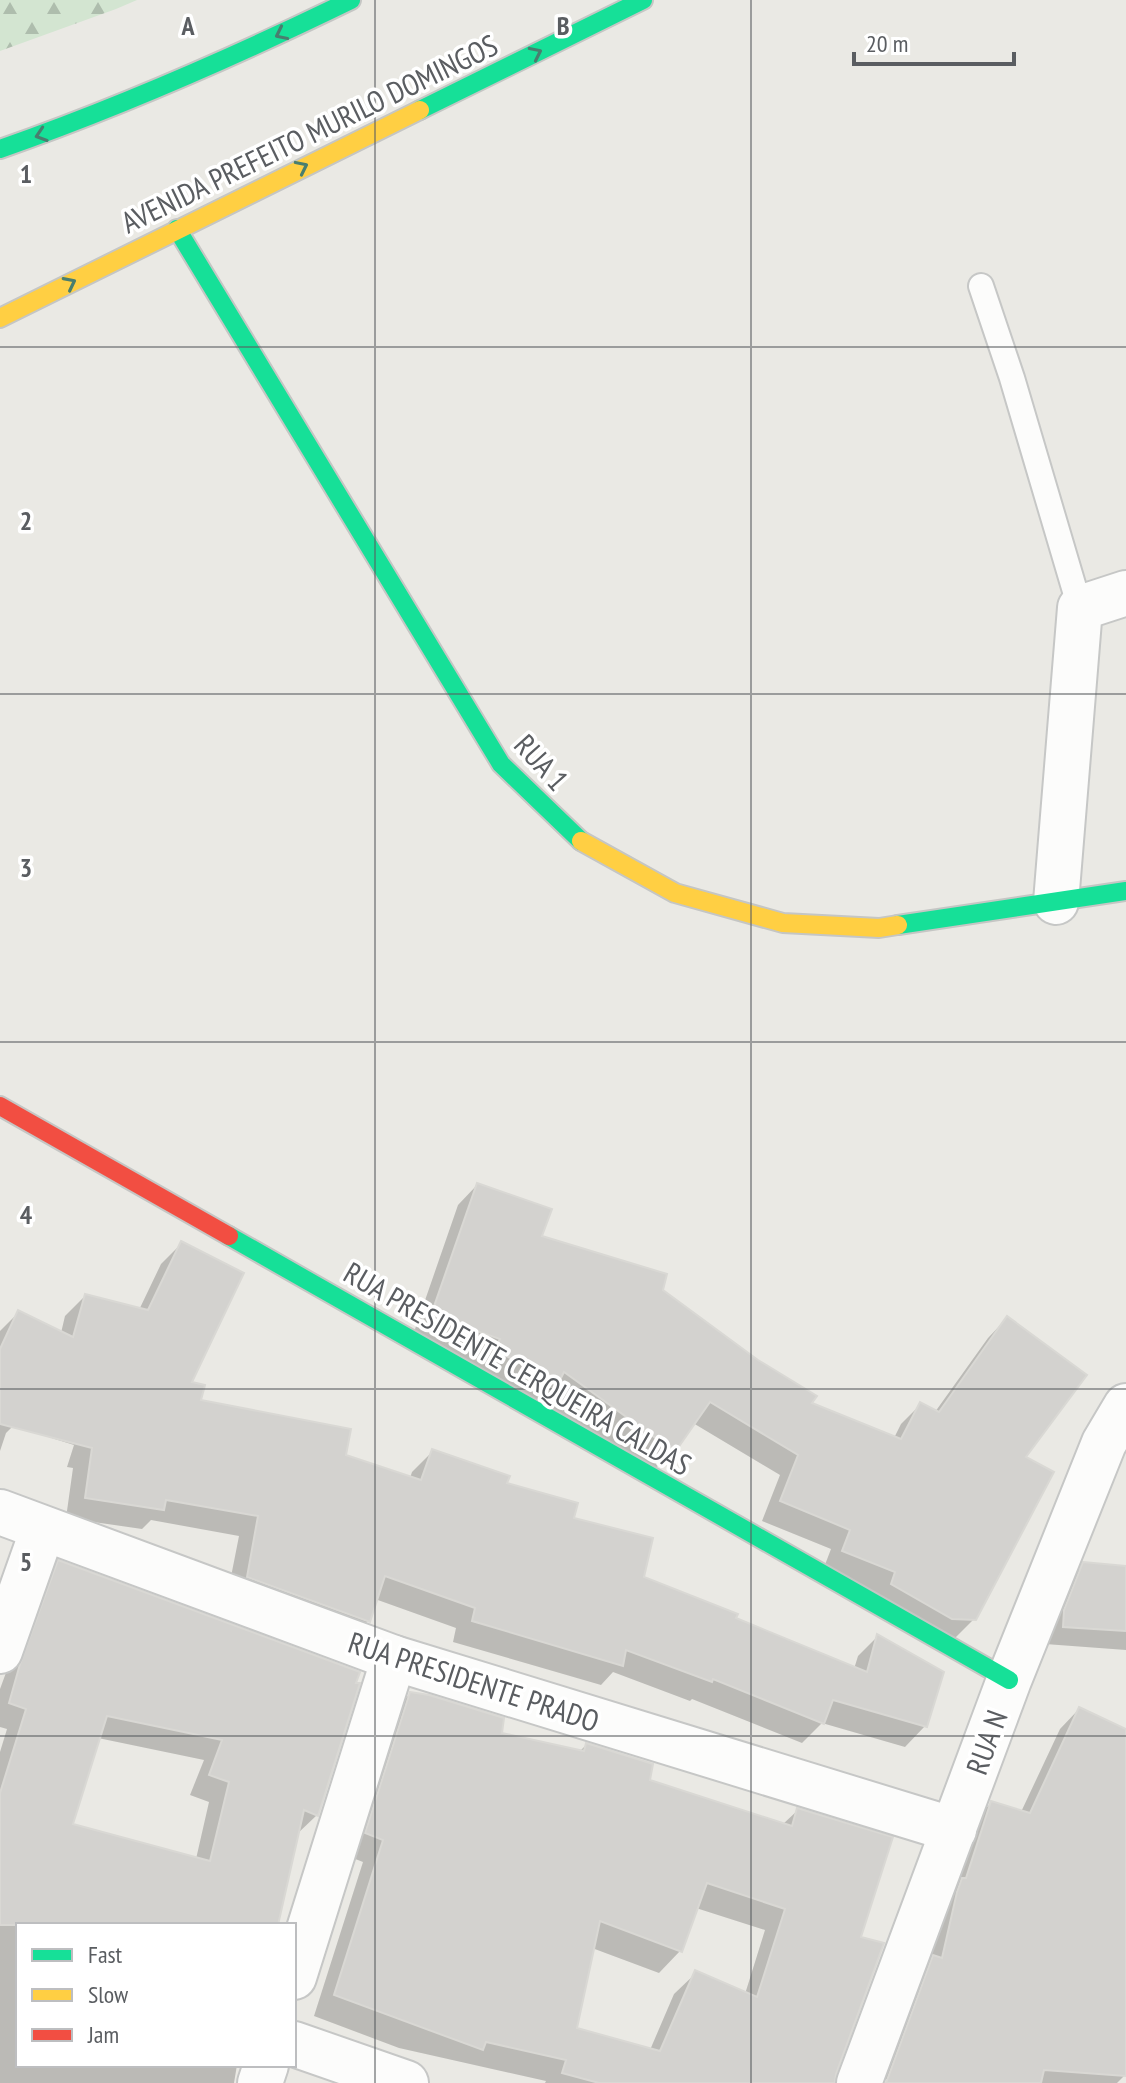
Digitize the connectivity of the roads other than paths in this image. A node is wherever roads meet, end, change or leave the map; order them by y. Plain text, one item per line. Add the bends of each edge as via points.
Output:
1 (351, 0) edge
2 (643, 0) edge
3 (0, 149) edge
4 (177, 229) junction
5 (981, 286) dead end
6 (0, 318) edge
7 (1126, 593) edge
8 (1080, 608) junction
9 (1126, 891) edge
10 (1056, 902) junction
11 (0, 1106) edge
12 (1126, 1406) edge
13 (0, 1512) edge
14 (43, 1529) junction
15 (0, 1651) edge
16 (394, 1658) junction
17 (1009, 1680) junction
18 (954, 1830) junction
19 (296, 1971) edge
20 (296, 2045) edge
21 (406, 2083) edge
22 (859, 2083) edge

1 -> 3 street via 250,49
4 -> 2 street, AVENIDA PREFEITO MURILO DOMINGOS
6 -> 4 street, AVENIDA PREFEITO MURILO DOMINGOS
4 - 10 street, RUA 1 via 501,764 577,839 675,893 783,923 879,928
5 - 8 lane
7 - 8 street
8 - 10 street
9 - 10 street, RUA 1
11 - 17 street, RUA PRESIDENTE CERQUEIRA CALDAS
12 - 17 street, RUA N via 1104,1443
13 - 14 street, RUA PRESIDENTE PRADO
14 - 15 street
14 - 16 street, RUA PRESIDENTE PRADO
16 - 18 street, RUA PRESIDENTE PRADO
16 - 19 street
17 - 18 street, RUA N
18 - 22 street, RUA N
20 - 21 street

